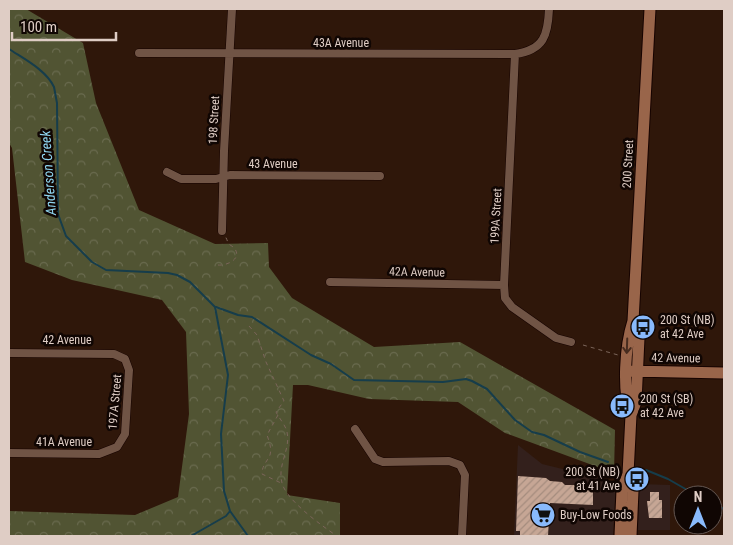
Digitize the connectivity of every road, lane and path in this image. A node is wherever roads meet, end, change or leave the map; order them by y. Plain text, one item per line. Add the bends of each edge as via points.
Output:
1 (232, 9) edge
2 (549, 9) edge
3 (650, 9) edge
4 (139, 53) dead end
5 (229, 54) junction
6 (515, 54) junction
7 (168, 172) dead end
8 (380, 176) dead end
9 (223, 177) junction
10 (222, 232) joint
11 (218, 265) dead end
12 (330, 282) dead end
13 (504, 285) junction
14 (249, 326) dead end
15 (571, 342) dead end
16 (583, 345) dead end
17 (9, 353) edge
18 (618, 354) dead end
19 (125, 359) joint
20 (632, 371) junction
21 (724, 373) edge
22 (278, 415) junction
23 (355, 429) dead end
24 (117, 447) joint
25 (9, 453) edge
26 (628, 474) junction
27 (282, 484) junction
28 (337, 536) edge
29 (462, 536) edge
30 (620, 536) edge
31 (631, 536) edge

1 - 5 street, 198 Street
2 - 6 street, 43A Avenue via 546,37 525,53
3 - 20 main road, 200 Street via 633,321 638,338
4 - 5 street, 43A Avenue
5 - 6 street, 43A Avenue
5 - 9 street, 198 Street
6 - 13 street, 199A Street
7 - 9 street, 43 Avenue via 181,179
8 - 9 street, 43 Avenue
9 - 10 street, 198 Street
10 - 11 path via 236,254 235,259 226,265
12 - 13 street, 42A Avenue
13 - 15 street, 199A Street via 505,298 512,307 556,338
14 - 22 path via 258,335 284,401 276,412
16 - 18 path
17 - 19 street, 42 Avenue via 114,354
19 - 24 street, 197A Street via 129,370 125,434
20 - 21 main road, 42 Avenue
20 - 26 main road, 200 Street via 636,402 631,415
22 - 27 path via 287,432
22 - 27 path via 268,434 271,448 262,474
23 - 29 street via 375,459 383,462 449,461 460,465 465,475
24 - 25 street, 41A Avenue via 99,454
26 - 30 main road, 200 Street via 622,490
26 - 31 main road, 200 Street via 633,491
27 - 28 path via 292,501

